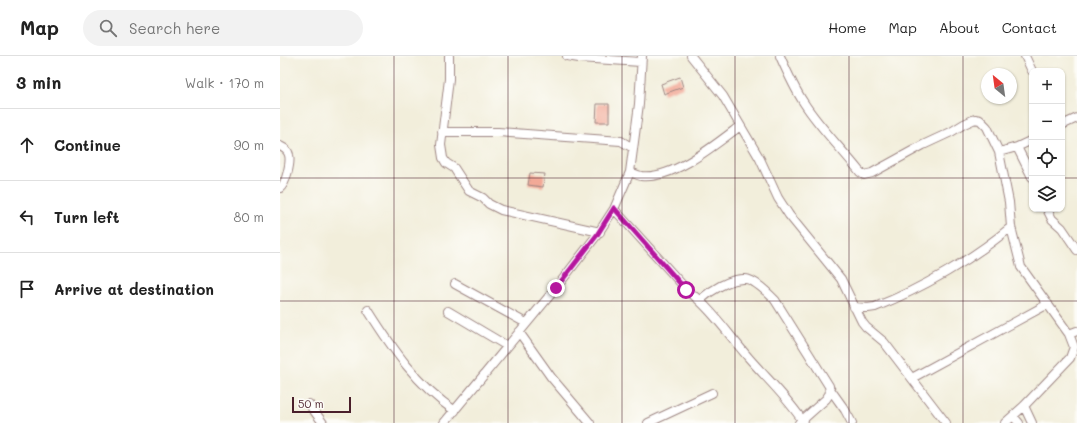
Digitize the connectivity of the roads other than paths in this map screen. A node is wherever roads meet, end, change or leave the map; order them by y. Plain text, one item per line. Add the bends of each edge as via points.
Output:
1 (449, 56) edge
2 (567, 56) edge
3 (691, 56) edge
4 (780, 56) edge
5 (1025, 56) edge
6 (642, 59) edge
7 (1031, 68) edge
8 (1077, 118) edge
9 (1065, 124) edge
10 (740, 126) junction
11 (442, 132) junction
12 (635, 134) junction
13 (621, 141) junction
14 (1029, 141) edge
15 (280, 146) edge
16 (1017, 147) junction
17 (633, 148) junction
18 (999, 152) junction
19 (630, 172) junction
20 (1032, 176) edge
21 (280, 188) edge
22 (614, 208) junction
23 (1048, 212) edge
24 (1011, 227) junction
25 (600, 232) junction
26 (1077, 250) edge
27 (455, 284) dead end
28 (700, 300) junction
29 (1048, 304) junction
30 (854, 307) junction
31 (368, 310) dead end
32 (448, 310) dead end
33 (526, 323) junction
34 (519, 332) junction
35 (1073, 332) edge
36 (507, 346) junction
37 (912, 378) junction
38 (830, 389) junction
39 (712, 393) dead end
40 (309, 404) dead end
41 (1024, 406) junction
42 (455, 411) junction
43 (1013, 416) junction
44 (801, 422) edge
45 (323, 423) edge
46 (444, 423) edge
47 (590, 423) edge
48 (648, 423) edge
49 (852, 423) edge
50 (946, 423) edge
51 (1005, 423) edge
52 (1019, 423) edge
53 (1032, 423) edge

1 - 11 street
2 - 6 street
3 - 10 street via 723,96
4 - 18 street via 803,102 864,175 976,119 987,126
5 - 7 street
6 - 12 street
8 - 9 street
10 - 19 street via 695,159 661,174 640,176
10 - 30 street via 778,198 841,279
11 - 13 street via 498,132
11 - 25 street via 441,145 446,164 454,168 469,191 489,204 520,215
12 - 13 street
12 - 17 street
13 - 17 street
14 - 16 street
15 - 21 street via 288,151 290,156 285,182
16 - 18 street
16 - 20 street
17 - 19 street
18 - 24 street
19 - 22 street
22 - 25 street
22 - 28 street via 686,290
23 - 26 street
24 - 29 street via 1021,267
24 - 30 street via 994,241 928,282 875,307
25 - 33 street
27 - 33 street
28 - 38 street via 717,288 745,279 768,292 782,308
28 - 44 street via 787,400
29 - 35 street
29 - 37 street
30 - 37 street via 866,327 884,342
31 - 42 street via 412,373
32 - 36 street
33 - 34 street
34 - 36 street
34 - 47 street via 551,377
35 - 41 street via 1074,347 1070,358
36 - 42 street
37 - 50 street
38 - 44 street via 826,399
38 - 49 street
39 - 48 street
40 - 45 street
41 - 43 street
41 - 53 street
42 - 46 street
43 - 51 street
43 - 52 street

